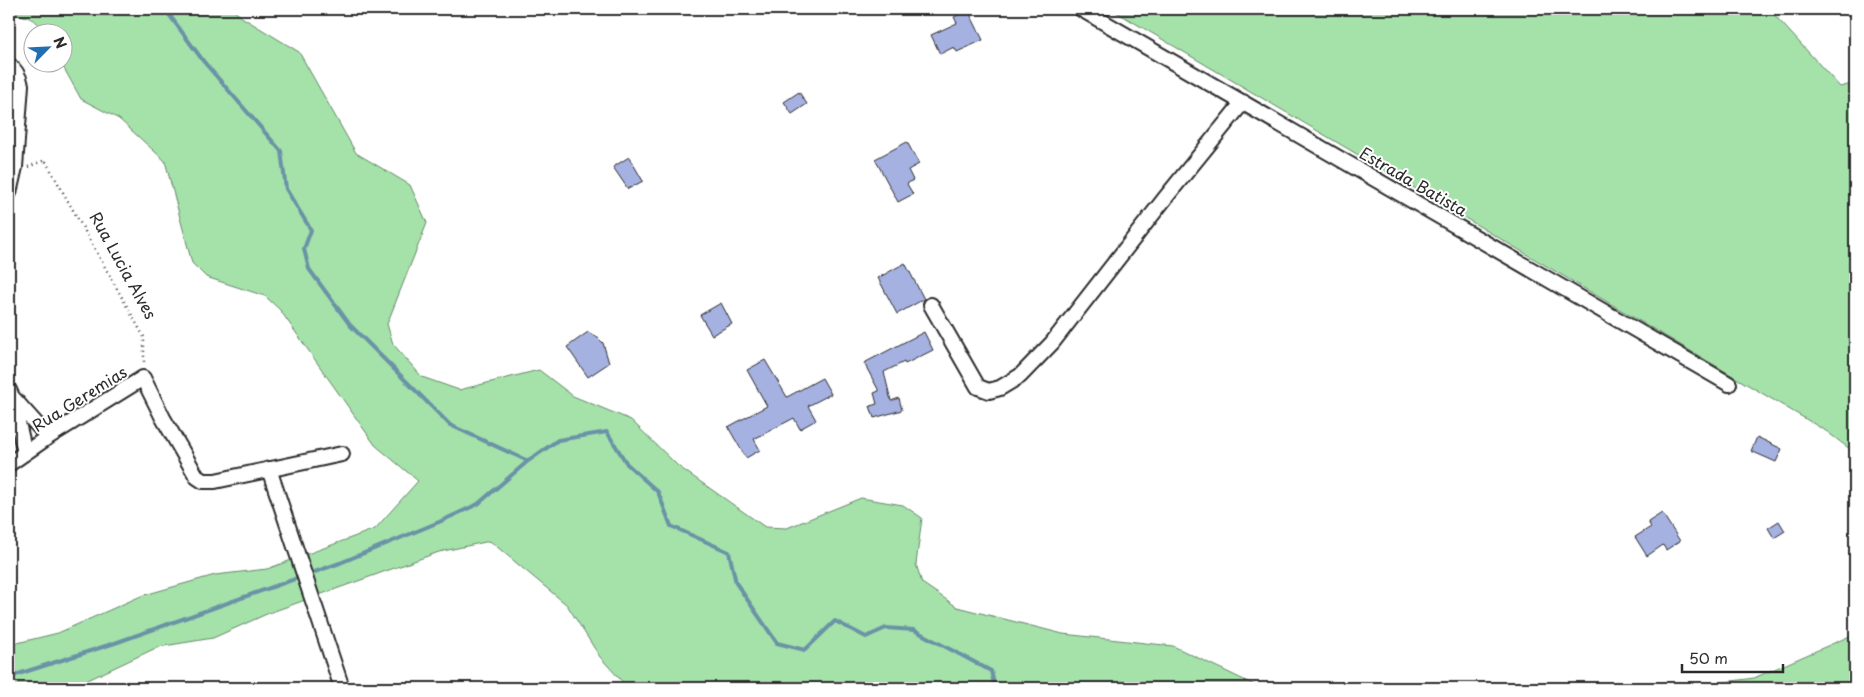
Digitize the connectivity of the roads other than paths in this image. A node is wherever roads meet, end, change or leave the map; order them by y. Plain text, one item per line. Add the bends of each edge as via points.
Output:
1 (1081, 9) edge
2 (9, 65) edge
3 (1243, 102) junction
4 (12, 170) edge
5 (9, 193) edge
6 (930, 305) dead end
7 (1729, 384) dead end
8 (10, 394) edge
9 (48, 437) junction
10 (25, 453) junction
11 (342, 454) dead end
12 (9, 464) edge
13 (269, 469) junction
14 (342, 688) edge

1 - 3 street, Estrada Batista
2 - 4 street via 15,70 21,85
3 - 6 street via 1052,343 1030,368 1009,384 989,391 978,387
3 - 7 street, Estrada Batista
4 - 5 street
8 - 9 street
8 - 10 street
9 - 10 street, Rua Geremias
9 - 13 street, Rua Geremias via 144,378 180,449 200,480 215,481
10 - 12 street, Rua Geremias
11 - 13 street
13 - 14 street

